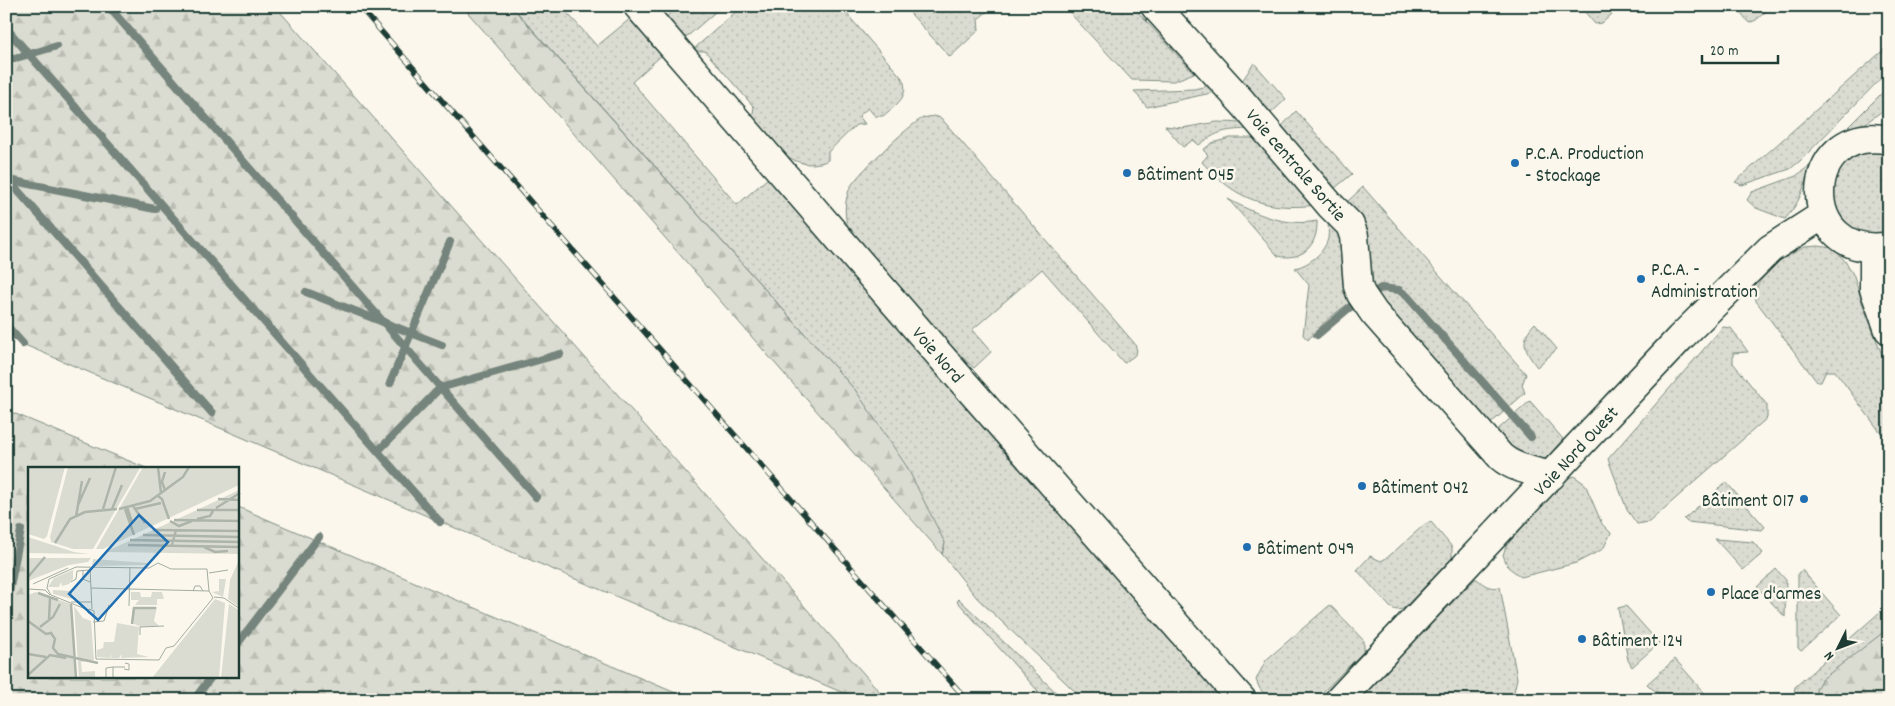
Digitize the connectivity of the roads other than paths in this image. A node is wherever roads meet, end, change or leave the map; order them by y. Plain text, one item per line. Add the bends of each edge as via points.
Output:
1 (638, 6) edge
2 (1155, 6) edge
3 (1889, 140) edge
4 (1823, 215) junction
5 (1881, 247) edge
6 (1889, 330) edge
7 (1551, 476) junction
8 (1242, 700) edge
9 (1339, 700) edge

1 - 8 street, Voie Nord
2 - 7 street, Voie centrale Sortie via 1350,225 1354,236 1358,286 1364,298 1501,457 1510,464
3 - 4 street via 1876,137 1858,140 1842,148 1829,161 1821,177 1819,195
4 - 5 street via 1843,238 1858,246
4 - 7 street, Voie Nord Ouest via 1770,249
5 - 6 street via 1874,289
7 - 9 street, Voie Nord Ouest

